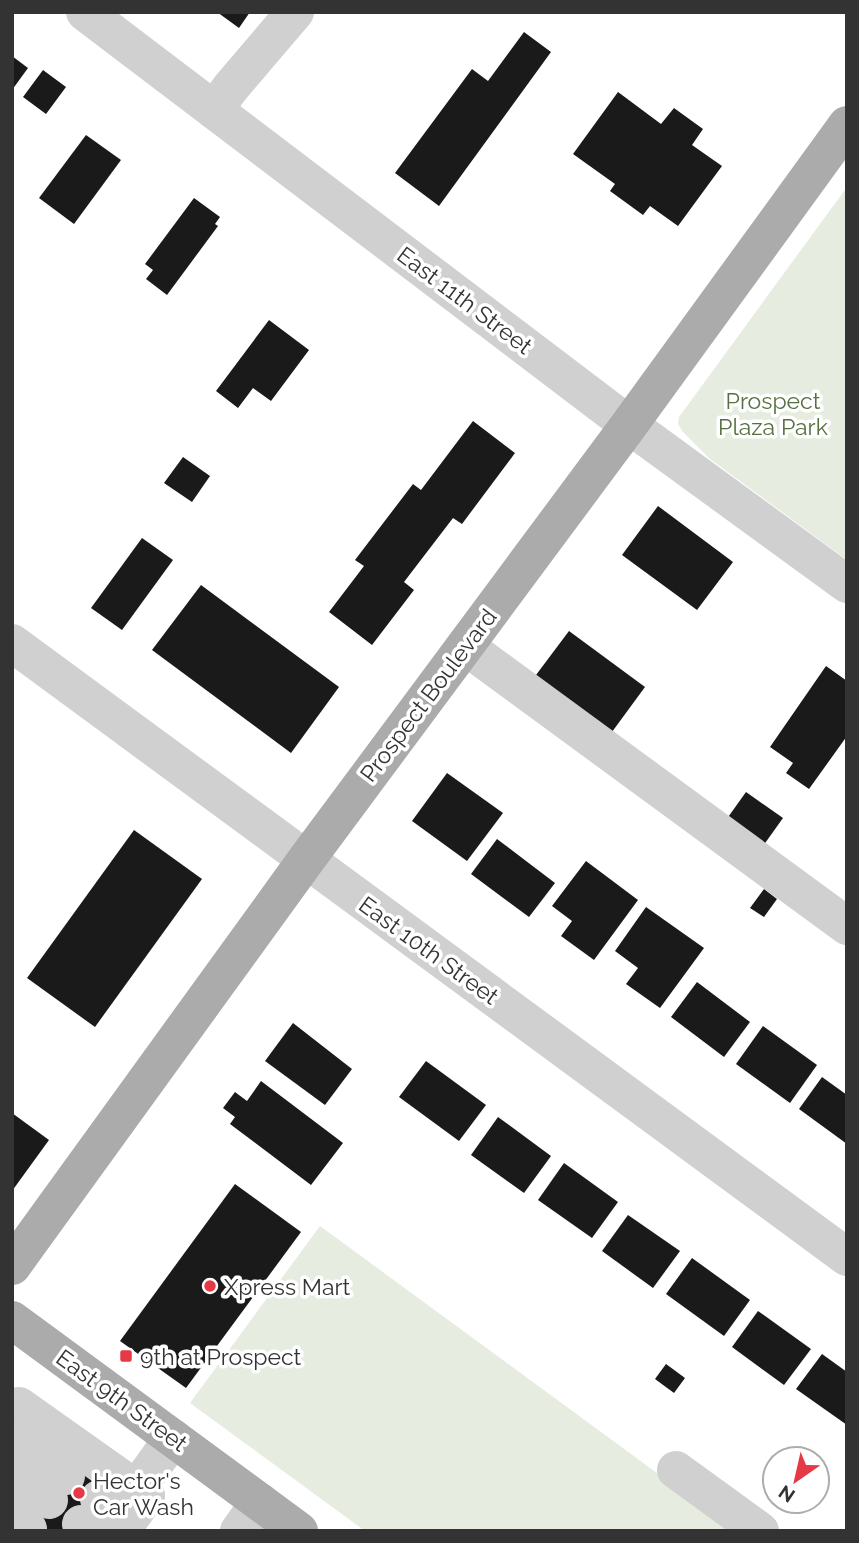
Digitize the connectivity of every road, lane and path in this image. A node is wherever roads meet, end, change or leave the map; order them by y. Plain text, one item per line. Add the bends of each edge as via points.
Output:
1 (85, 12) edge
2 (295, 12) edge
3 (214, 110) junction
4 (847, 125) edge
5 (629, 425) junction
6 (847, 584) edge
7 (12, 643) edge
8 (465, 646) junction
9 (306, 860) junction
10 (847, 926) edge
11 (847, 1257) edge
12 (12, 1266) edge
13 (12, 1320) edge
14 (12, 1415) edge
15 (12, 1437) edge
16 (173, 1438) junction
17 (676, 1470) dead end
18 (12, 1474) edge
19 (39, 1505) edge
20 (249, 1516) edge
21 (111, 1517) edge
22 (299, 1531) edge
23 (760, 1531) edge

1 - 3 street, East 11th Street
2 - 3 street
3 - 5 street, East 11th Street
4 - 5 main road, Prospect Boulevard
5 - 6 street, East 11th Street
5 - 8 main road, Prospect Boulevard
7 - 9 street, East 10th Street
8 - 9 main road, Prospect Boulevard
8 - 10 street
9 - 11 street, East 10th Street
9 - 12 main road, Prospect Boulevard
13 - 16 main road, East 9th Street
14 - 21 street via 19,1406
15 - 19 street
16 - 20 main road, East 9th Street
16 - 21 street
17 - 23 street
18 - 19 street
20 - 22 main road, East 9th Street

